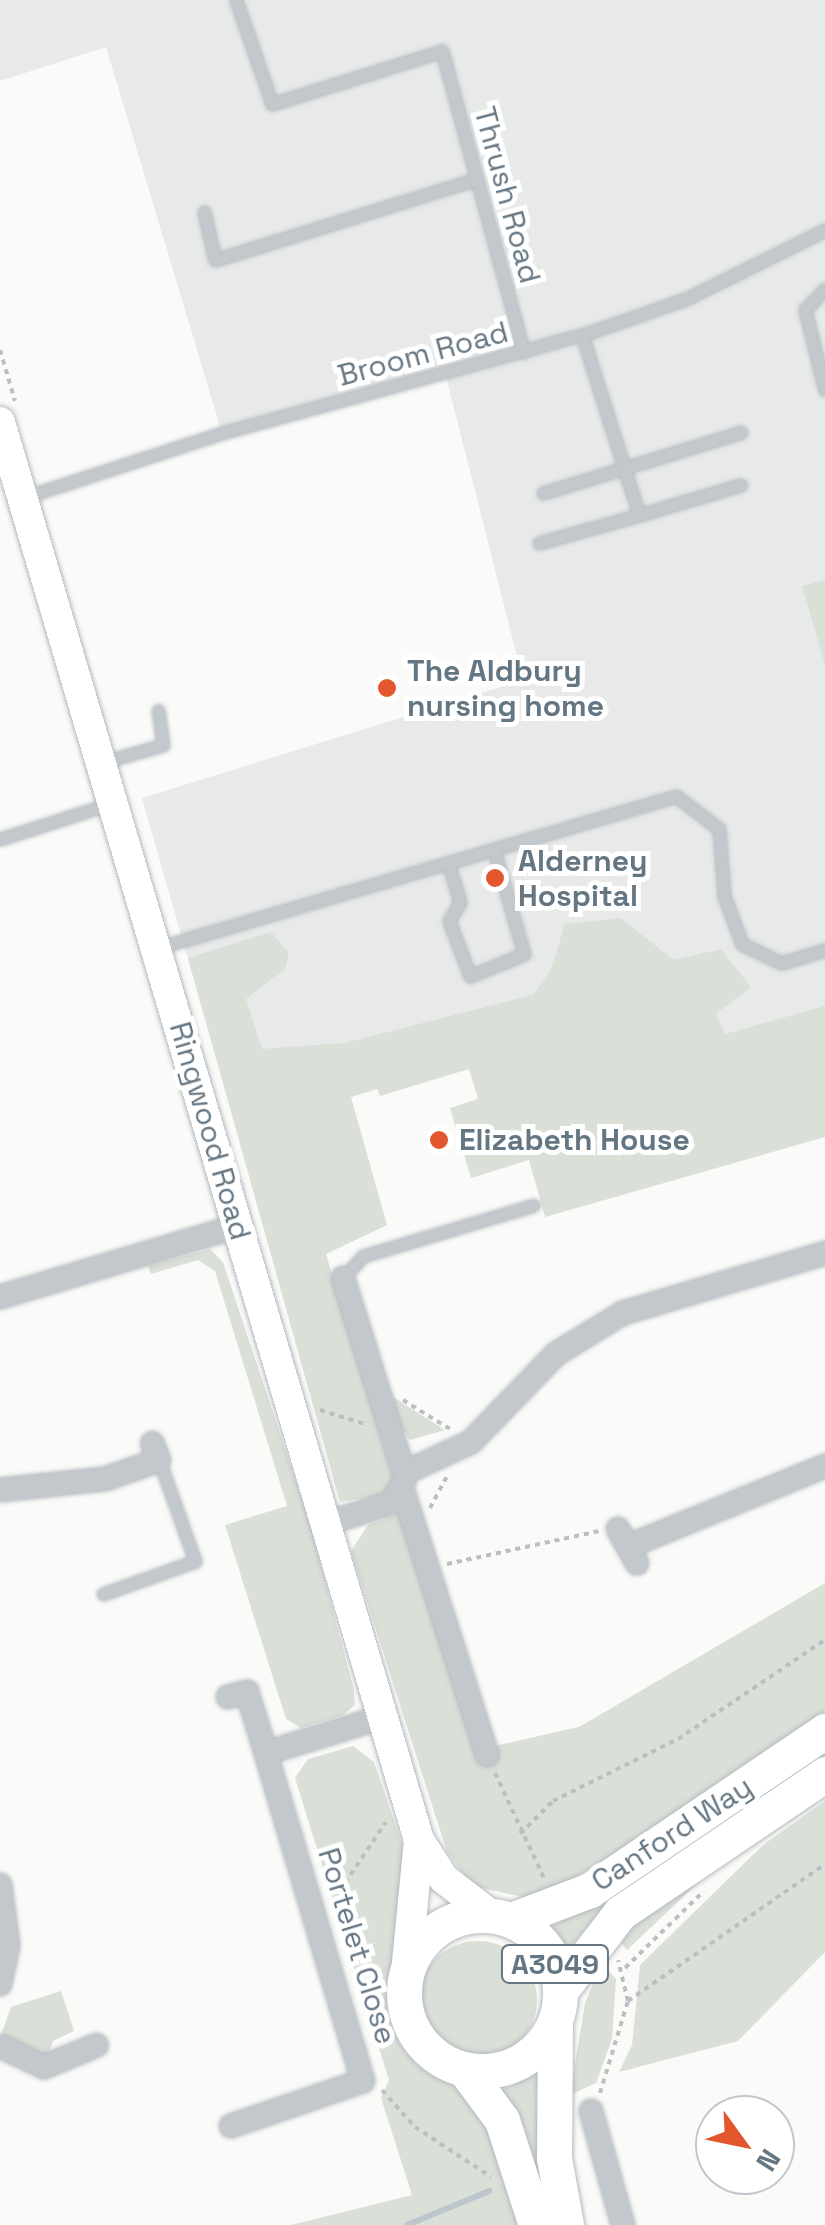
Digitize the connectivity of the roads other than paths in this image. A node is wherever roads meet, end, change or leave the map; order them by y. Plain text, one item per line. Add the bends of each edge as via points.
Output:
1 (236, 0) edge
2 (477, 180) junction
3 (204, 212) dead end
4 (825, 230) edge
5 (825, 289) edge
6 (582, 335) junction
7 (524, 352) junction
8 (825, 390) edge
9 (0, 422) edge
10 (740, 432) dead end
11 (625, 469) junction
12 (740, 485) dead end
13 (543, 493) dead end
14 (23, 498) junction
15 (640, 514) junction
16 (539, 544) dead end
17 (158, 710) dead end
18 (104, 762) junction
19 (116, 802) junction
20 (0, 839) edge
21 (494, 850) junction
22 (448, 863) junction
23 (156, 948) junction
24 (825, 950) edge
25 (534, 1205) dead end
26 (238, 1226) junction
27 (825, 1253) edge
28 (343, 1278) joint
29 (0, 1297) edge
30 (155, 1451) joint
31 (825, 1466) edge
32 (404, 1482) junction
33 (0, 1490) edge
34 (328, 1523) junction
35 (628, 1546) road end
36 (103, 1594) dead end
37 (238, 1694) dead end
38 (382, 1717) junction
39 (825, 1732) edge
40 (266, 1753) junction
41 (487, 1755) road end
42 (825, 1774) edge
43 (419, 1840) junction
44 (0, 1885) edge
45 (501, 1918) junction
46 (402, 1981) junction
47 (0, 1984) edge
48 (558, 2007) junction
49 (97, 2044) dead end
50 (0, 2046) edge
51 (454, 2071) junction
52 (591, 2111) road end
53 (231, 2125) dead end
54 (536, 2225) edge
55 (566, 2225) edge
56 (624, 2225) edge

1 - 2 lane, Thrush Road via 272,104 442,52
2 - 3 lane via 215,260
2 - 7 lane, Thrush Road
4 - 6 lane, Broom Road via 688,298
5 - 8 lane via 805,310
6 - 7 lane, Broom Road
6 - 11 lane
7 - 14 lane, Broom Road via 222,433
9 - 14 main road, Ringwood Road
10 - 11 lane
11 - 13 lane
11 - 15 lane
12 - 15 lane
14 - 18 main road, Ringwood Road
15 - 16 lane
17 - 18 lane via 163,745
18 - 19 main road, Ringwood Road
19 - 20 lane
19 - 23 main road, Ringwood Road
21 - 22 lane
21 - 22 lane via 524,954 470,976 449,921 460,902
21 - 24 lane via 676,796 720,829 724,896 742,944 780,963
22 - 23 lane
23 - 26 main road, Ringwood Road
25 - 28 lane via 363,1256
26 - 29 street
26 - 34 main road, Ringwood Road
27 - 32 street via 623,1312 586,1332 471,1442
28 - 32 street
30 - 33 street via 105,1479
30 - 36 lane via 195,1561
31 - 35 street
32 - 34 street via 391,1504
32 - 41 street
34 - 38 main road, Ringwood Road
37 - 40 street, Portelet Close
38 - 40 street
38 - 43 main road, Ringwood Road
39 - 45 highway, Canford Way / A3049 via 590,1890
40 - 53 street, Portelet Close via 365,2073 356,2088
42 - 48 highway, Canford Way / A3049 via 620,1913
43 - 45 main road, Ringwood Road via 444,1879
43 - 46 main road, Ringwood Road
44 - 47 street via 8,1946
45 - 46 highway, A3049 via 438,1928
45 - 48 highway, A3049 via 545,1948
46 - 51 highway via 416,2034
48 - 51 highway, A3049 via 518,2063
48 - 55 highway, A3049 via 554,2158
49 - 50 street via 44,2066
51 - 54 highway via 502,2120
52 - 56 street

